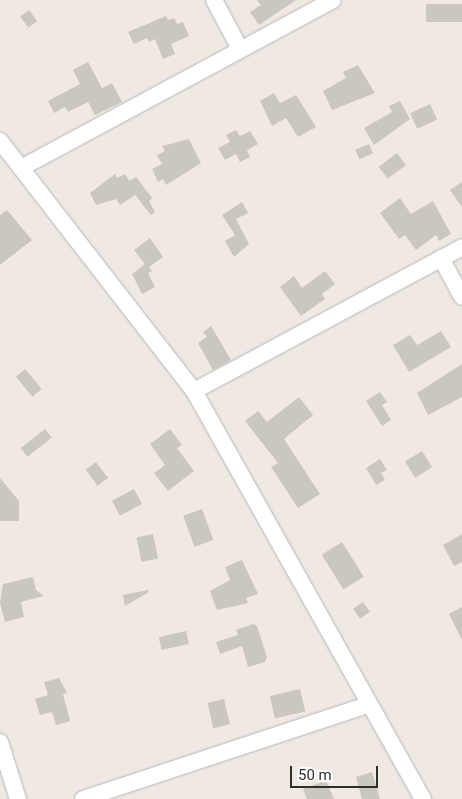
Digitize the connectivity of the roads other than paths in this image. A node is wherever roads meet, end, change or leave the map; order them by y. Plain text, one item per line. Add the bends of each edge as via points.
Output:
1 (214, 0) edge
2 (334, 0) edge
3 (240, 49) junction
4 (0, 141) edge
5 (21, 168) junction
6 (462, 247) edge
7 (441, 258) junction
8 (462, 297) edge
9 (194, 391) junction
10 (368, 705) junction
11 (0, 742) edge
12 (18, 799) edge
13 (83, 799) edge
14 (423, 799) edge

1 - 3 street
2 - 3 street
3 - 5 street via 100,128
4 - 5 street
5 - 9 street
6 - 7 street
7 - 8 street
7 - 9 street
9 - 10 street
10 - 13 street
10 - 14 street
11 - 12 street

